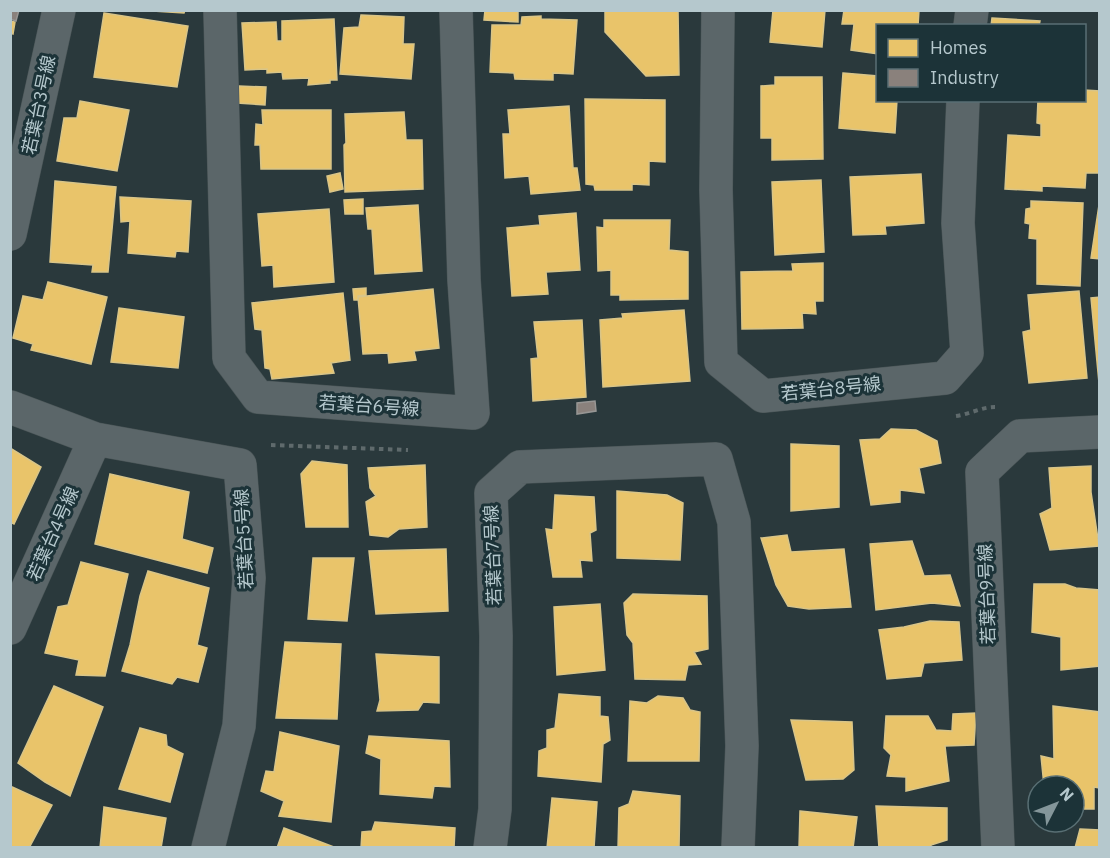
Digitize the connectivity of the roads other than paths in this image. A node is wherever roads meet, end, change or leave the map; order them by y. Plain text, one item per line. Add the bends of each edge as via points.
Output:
1 (59, 10) edge
2 (220, 10) edge
3 (456, 10) edge
4 (718, 10) edge
5 (963, 102) edge
6 (10, 234) edge
7 (10, 407) edge
8 (1100, 432) edge
9 (95, 440) junction
10 (10, 628) edge
11 (208, 848) edge
12 (490, 848) edge
13 (738, 848) edge
14 (998, 848) edge

1 - 6 street, 若葉台3号線
2 - 3 street, 若葉台6号線 via 229,358 258,397 472,413
4 - 5 street, 若葉台8号線 via 716,190 721,362 763,396 945,378 967,353 958,223
7 - 9 street, 若葉台5号線
8 - 14 street, 若葉台9号線 via 1020,436 982,472
9 - 10 street, 若葉台4号線
9 - 11 street, 若葉台5号線 via 240,465 249,578 239,726
12 - 13 street, 若葉台7号線 via 495,809 496,636 491,493 520,466 716,459 734,522 742,746

